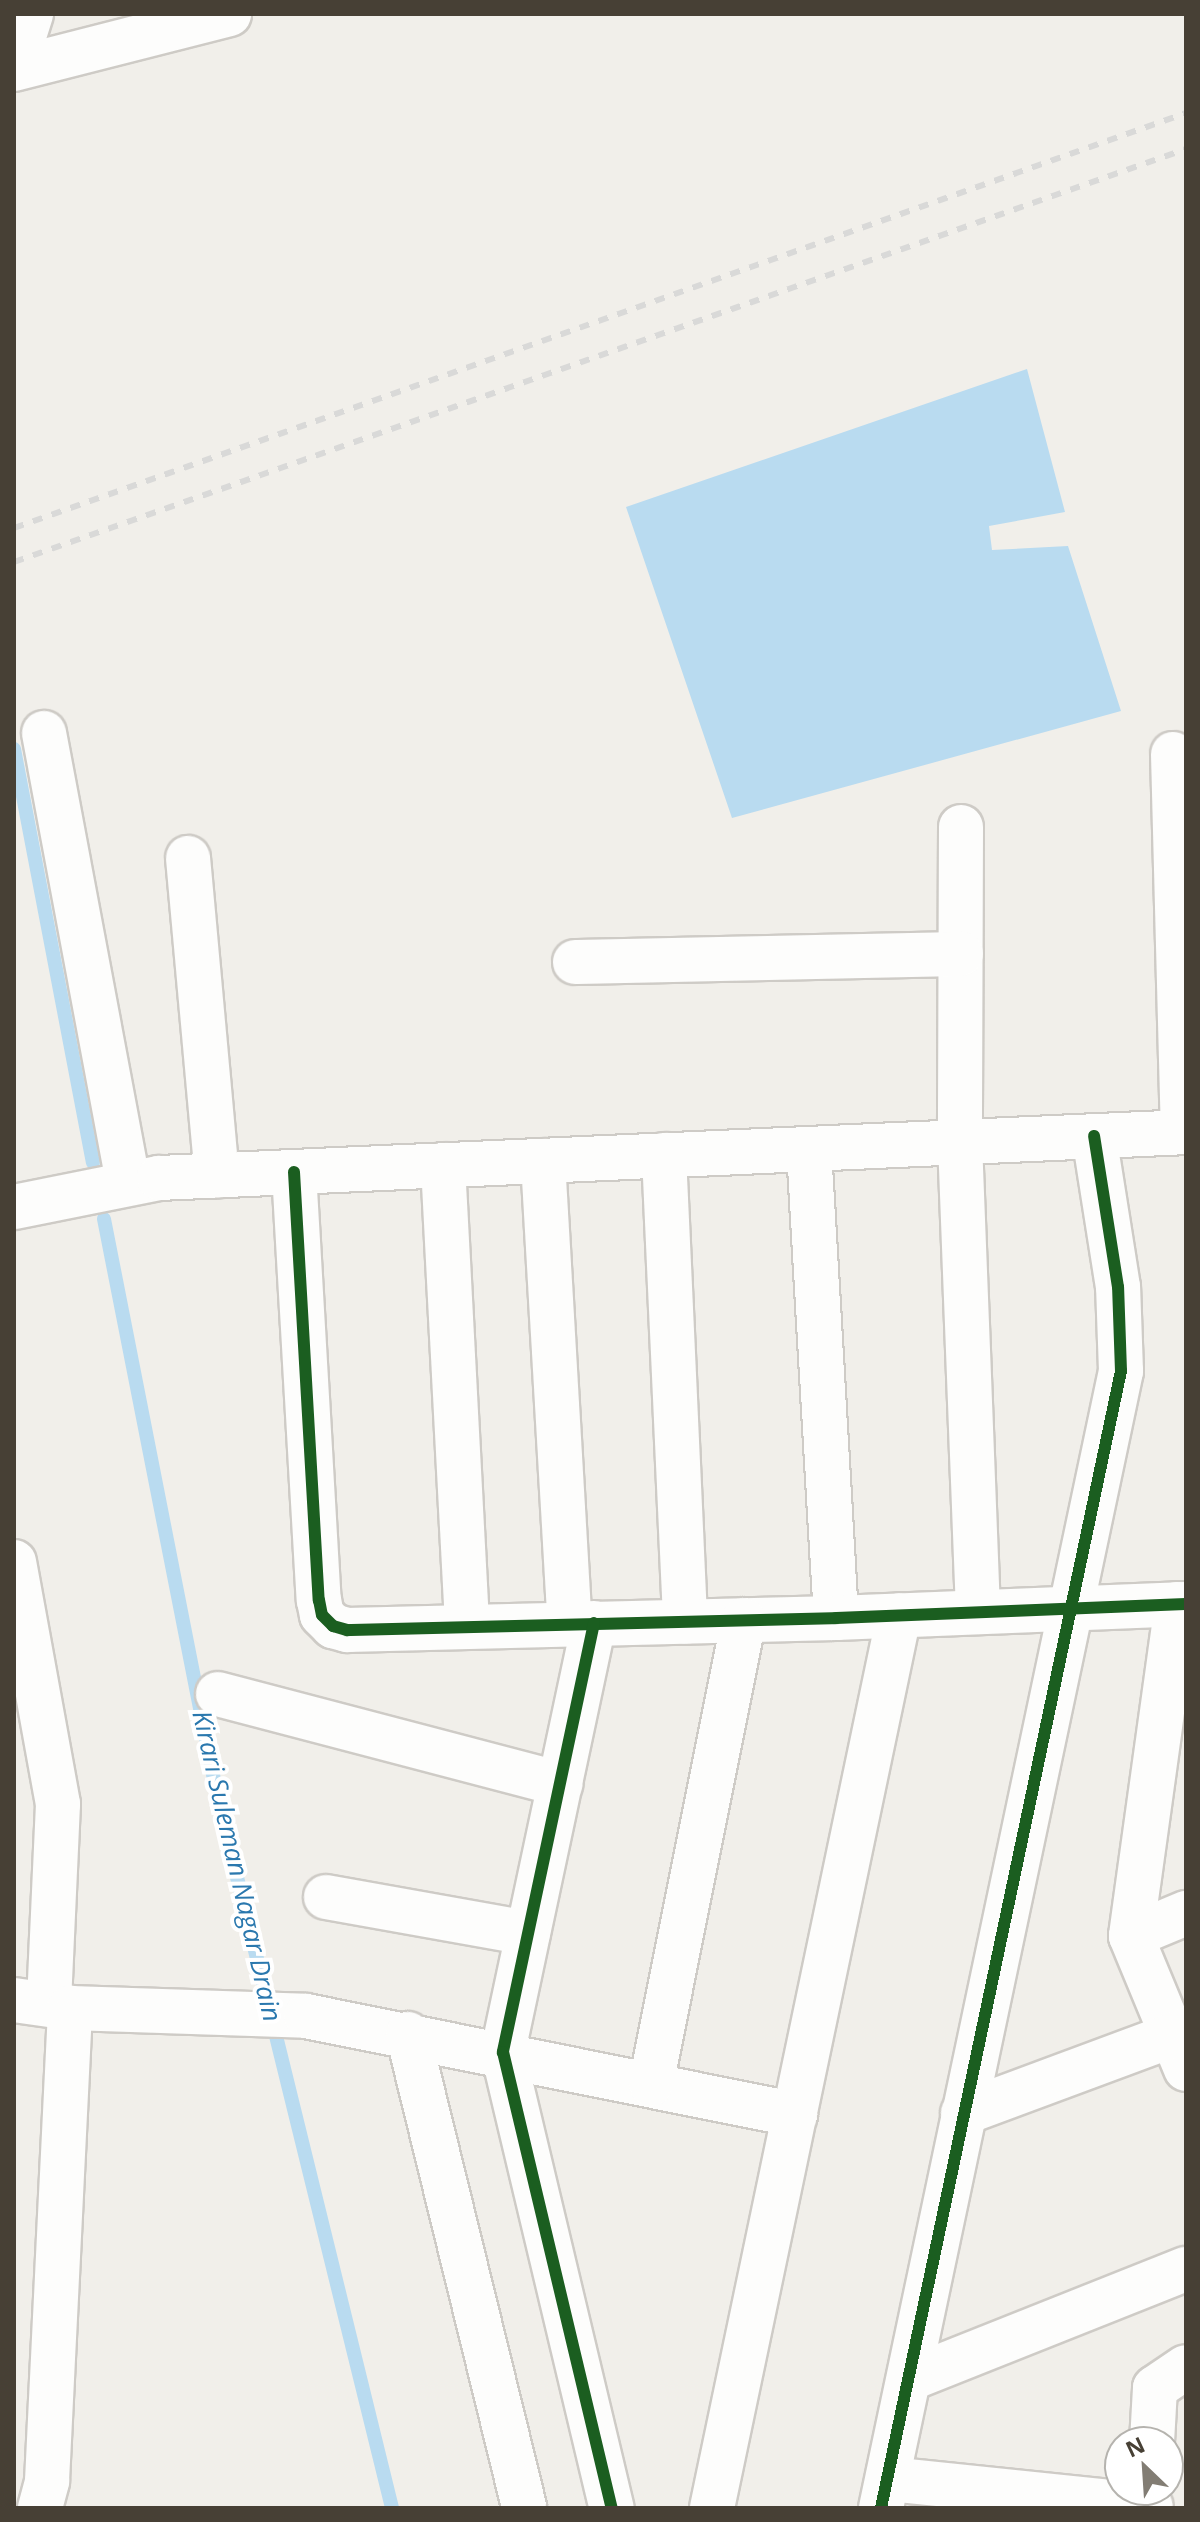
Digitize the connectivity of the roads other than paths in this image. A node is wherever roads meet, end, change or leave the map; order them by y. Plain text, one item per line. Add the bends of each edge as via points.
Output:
1 (31, 14) edge
2 (229, 14) edge
3 (135, 26) edge
4 (14, 68) edge
5 (44, 733) dead end
6 (1173, 754) dead end
7 (961, 827) dead end
8 (188, 858) dead end
9 (961, 954) junction
10 (575, 962) dead end
11 (1185, 1132) edge
12 (1094, 1136) junction
13 (960, 1142) junction
14 (809, 1149) junction
15 (664, 1155) junction
16 (543, 1161) junction
17 (443, 1165) junction
18 (294, 1172) junction
19 (217, 1176) junction
20 (128, 1183) junction
21 (14, 1207) edge
22 (14, 1562) edge
23 (1182, 1604) edge
24 (1074, 1608) junction
25 (978, 1612) junction
26 (899, 1615) junction
27 (836, 1618) junction
28 (744, 1620) junction
29 (685, 1622) junction
30 (582, 1623) junction
31 (467, 1625) junction
32 (218, 1694) dead end
33 (560, 1784) junction
34 (326, 1897) dead end
35 (1186, 1913) edge
36 (528, 1933) junction
37 (1131, 1936) junction
38 (44, 2004) edge
39 (408, 2034) junction
40 (1181, 2045) edge
41 (503, 2052) junction
42 (651, 2084) junction
43 (963, 2113) junction
44 (795, 2115) junction
45 (1186, 2269) edge
46 (1186, 2367) edge
47 (909, 2379) junction
48 (1153, 2426) edge
49 (885, 2494) edge
50 (1104, 2500) edge
51 (40, 2508) edge
52 (524, 2508) edge
53 (612, 2508) edge
54 (712, 2508) edge

1 - 4 street
2 - 3 street
3 - 4 street
5 - 20 street
6 - 11 street
7 - 9 street
8 - 19 street
9 - 10 street
9 - 13 street
11 - 12 street
12 - 13 street
12 - 24 street via 1118,1287 1121,1371
13 - 14 street
13 - 25 street
14 - 15 street
14 - 27 street
15 - 16 street
15 - 29 street
16 - 17 street
16 - 30 street
17 - 18 street
17 - 31 street
18 - 19 street
18 - 31 street via 322,1615 347,1630
19 - 20 street
20 - 21 street
22 - 38 street via 58,1804
23 - 24 street
23 - 37 street
24 - 25 street
24 - 43 street
25 - 26 street
26 - 27 street
26 - 44 street
27 - 28 street
28 - 29 street
28 - 42 street
29 - 30 street
30 - 31 street
30 - 33 street
32 - 33 street
33 - 36 street
34 - 36 street
35 - 37 street
36 - 41 street
37 - 40 street
38 - 39 street via 306,2016
38 - 51 street via 47,2481
39 - 41 street
39 - 52 street
40 - 43 street
41 - 42 street
41 - 53 street
42 - 44 street
43 - 47 street
44 - 54 street
45 - 47 street
46 - 48 street via 1155,2388
47 - 49 street
49 - 50 street

